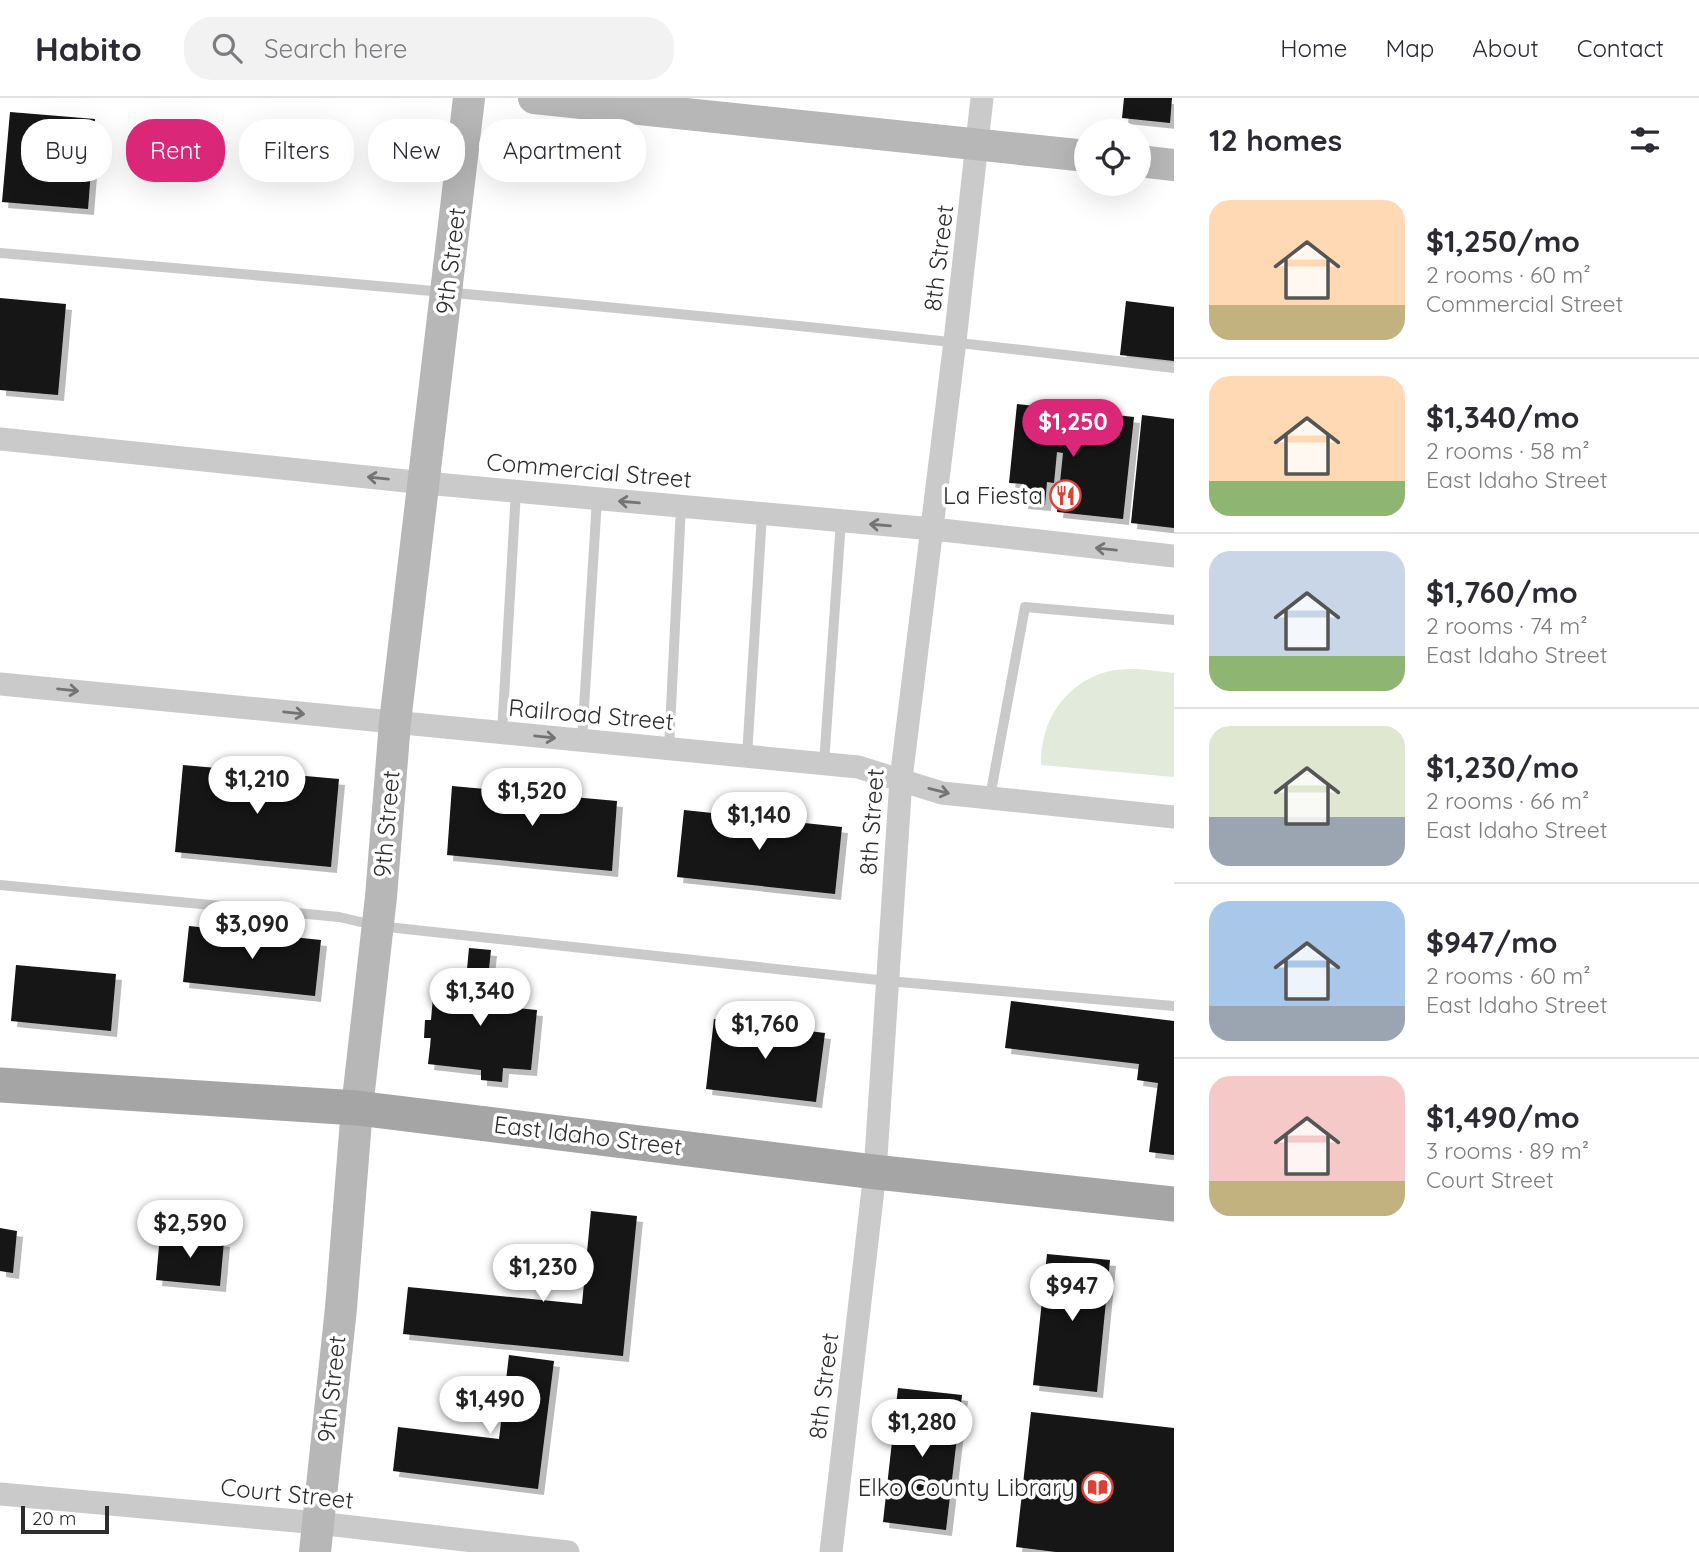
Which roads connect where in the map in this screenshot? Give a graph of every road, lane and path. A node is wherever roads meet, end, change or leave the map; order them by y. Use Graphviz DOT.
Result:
graph roads {
  1 [pos="469,98"];
  2 [pos="534,98"];
  3 [pos="982,98"];
  4 [pos="978,145"];
  5 [pos="1074,155"];
  6 [pos="1151,162"];
  7 [pos="1174,165"];
  8 [pos="0,253"];
  9 [pos="447,292"];
  10 [pos="955,341"];
  11 [pos="1174,368"];
  12 [pos="0,439"];
  13 [pos="425,483"];
  14 [pos="516,491"];
  15 [pos="597,499"];
  16 [pos="681,506"];
  17 [pos="762,514"];
  18 [pos="841,521"];
  19 [pos="933,529"];
  20 [pos="1174,556"];
  21 [pos="1174,620"];
  22 [pos="0,684"];
  23 [pos="395,722"];
  24 [pos="502,732"];
  25 [pos="582,740"];
  26 [pos="668,748"];
  27 [pos="747,756"];
  28 [pos="824,763"];
  29 [pos="901,779"];
  30 [pos="990,797"];
  31 [pos="1174,817"];
  32 [pos="0,885"];
  33 [pos="378,926"];
  34 [pos="888,981"];
  35 [pos="1174,1006"];
  36 [pos="0,1085"];
  37 [pos="357,1108"];
  38 [pos="874,1172"];
  39 [pos="1174,1204"];
  40 [pos="0,1494"];
  41 [pos="316,1537"];
  42 [pos="568,1552"];
  43 [pos="831,1552"];
  1 -- 9 [label="street, 9th Street"];
  2 -- 4 [label="street"];
  3 -- 4 [label="street, 8th Street"];
  4 -- 5 [label="street"];
  4 -- 10 [label="street, 8th Street"];
  6 -- 7 [label="street"];
  8 -- 9 [label="lane"];
  9 -- 10 [label="lane"];
  9 -- 13 [label="street, 9th Street"];
  10 -- 11 [label="lane"];
  10 -- 19 [label="street, 8th Street"];
  13 -- 12 [label="street, Commercial Street, one-way"];
  13 -- 14 [label="street, Commercial Street"];
  13 -- 23 [label="street, 9th Street"];
  14 -- 15 [label="street, Commercial Street"];
  14 -- 24 [label="lane"];
  16 -- 15 [label="street, Commercial Street, one-way"];
  15 -- 25 [label="lane"];
  16 -- 17 [label="street, Commercial Street"];
  16 -- 26 [label="lane"];
  17 -- 18 [label="street, Commercial Street"];
  17 -- 27 [label="lane"];
  19 -- 18 [label="street, Commercial Street, one-way"];
  18 -- 28 [label="lane"];
  20 -- 19 [label="street, Commercial Street, one-way"];
  19 -- 29 [label="street, 8th Street"];
  21 -- 30 [label="lane"];
  22 -- 23 [label="street, Railroad Street, one-way"];
  23 -- 24 [label="street, Railroad Street"];
  23 -- 33 [label="street, 9th Street"];
  24 -- 25 [label="street, Railroad Street, one-way"];
  25 -- 26 [label="street, Railroad Street"];
  26 -- 27 [label="street, Railroad Street"];
  27 -- 28 [label="street, Railroad Street"];
  28 -- 29 [label="street, Railroad Street"];
  29 -- 30 [label="street, Railroad Street, one-way"];
  29 -- 34 [label="street, 8th Street"];
  30 -- 31 [label="street, Railroad Street"];
  32 -- 33 [label="lane"];
  33 -- 34 [label="lane"];
  33 -- 37 [label="street, 9th Street"];
  34 -- 35 [label="lane"];
  34 -- 38 [label="street, 8th Street"];
  36 -- 37 [label="main road, East Idaho Street"];
  37 -- 38 [label="main road, East Idaho Street"];
  37 -- 41 [label="street, 9th Street"];
  38 -- 39 [label="main road, East Idaho Street"];
  38 -- 43 [label="street, 8th Street"];
  40 -- 41 [label="street, Court Street"];
  41 -- 42 [label="street, Court Street"];
}
